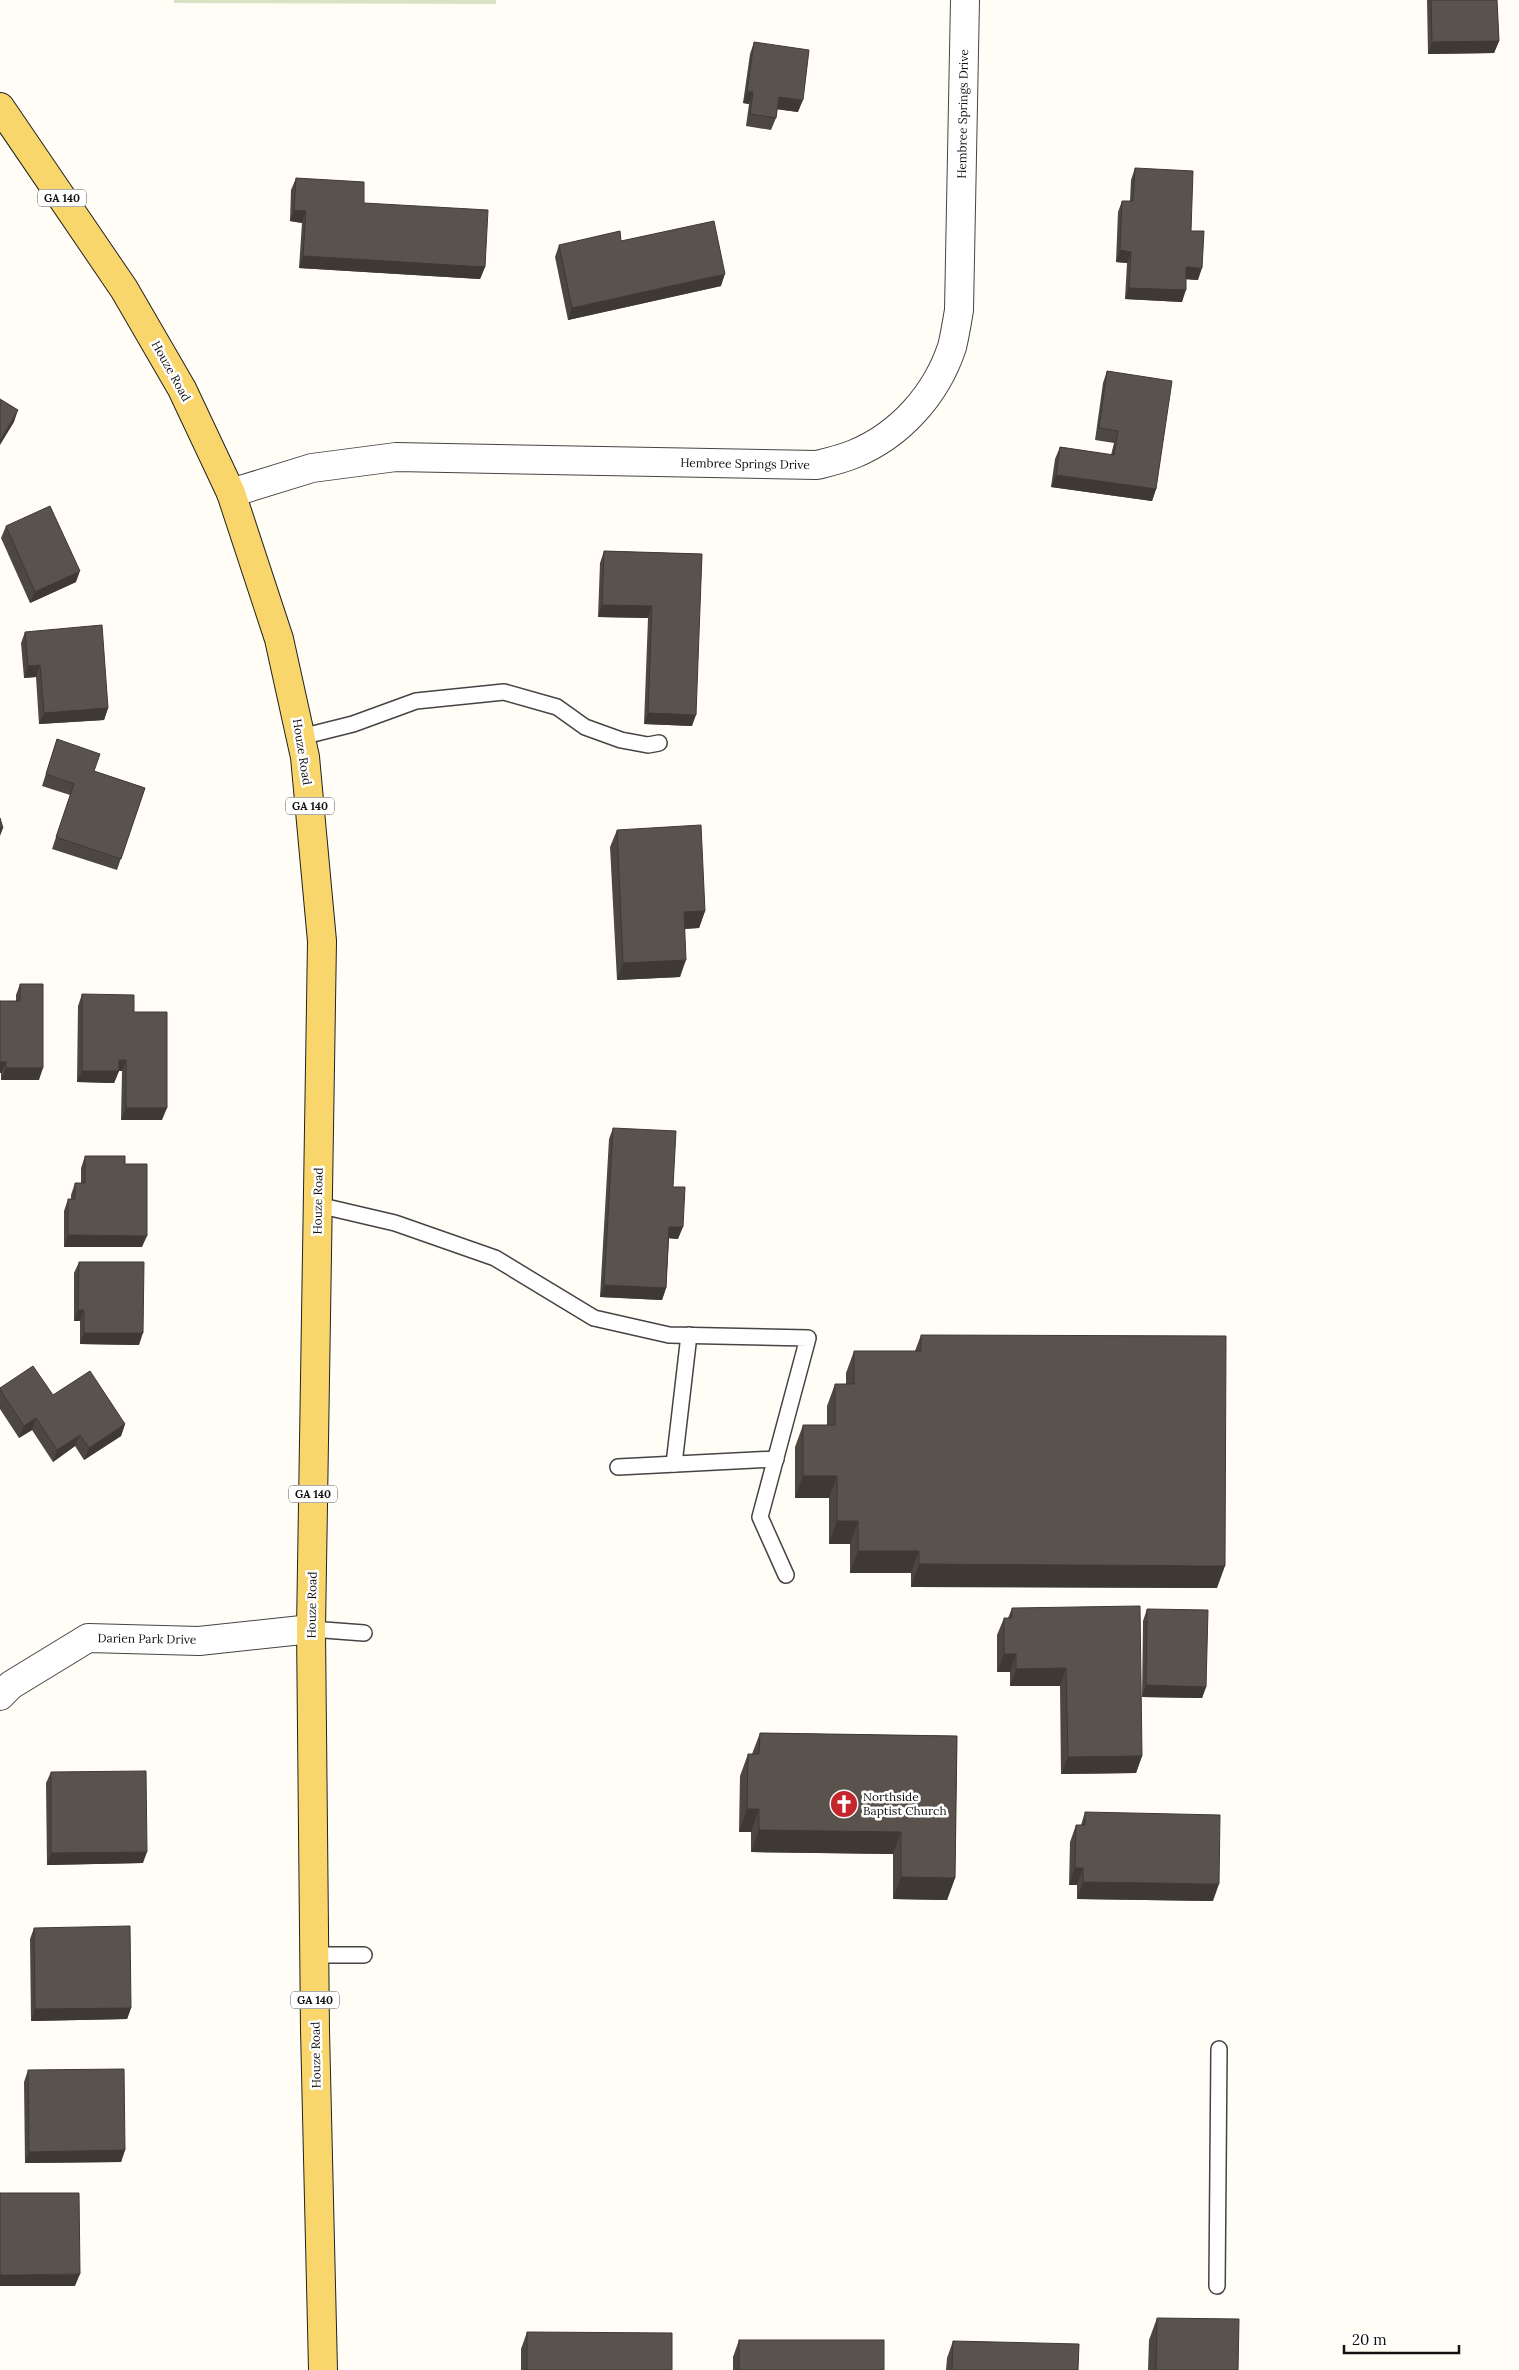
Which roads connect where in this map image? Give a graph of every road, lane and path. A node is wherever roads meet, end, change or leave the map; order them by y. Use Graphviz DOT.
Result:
graph roads {
  1 [pos="965,0"];
  2 [pos="0,107"];
  3 [pos="231,494"];
  4 [pos="301,737"];
  5 [pos="659,743"];
  6 [pos="318,1205"];
  7 [pos="689,1335"];
  8 [pos="776,1459"];
  9 [pos="674,1464"];
  10 [pos="618,1467"];
  11 [pos="786,1575"];
  12 [pos="311,1629"];
  13 [pos="364,1633"];
  14 [pos="0,1696"];
  15 [pos="314,1955"];
  16 [pos="364,1955"];
  17 [pos="1219,2048"];
  18 [pos="1217,2286"];
  19 [pos="323,2370"];
  1 -- 3 [label="street, Hembree Springs Drive"];
  2 -- 3 [label="main road, Houze Road / GA 140"];
  3 -- 4 [label="main road, Houze Road / GA 140"];
  4 -- 5 [label="lane"];
  4 -- 6 [label="main road, Houze Road / GA 140"];
  6 -- 7 [label="lane"];
  6 -- 12 [label="main road, Houze Road / GA 140"];
  7 -- 8 [label="lane"];
  7 -- 9 [label="lane"];
  8 -- 9 [label="lane"];
  8 -- 11 [label="lane"];
  9 -- 10 [label="lane"];
  12 -- 13 [label="lane"];
  12 -- 14 [label="street, Darien Park Drive"];
  12 -- 15 [label="main road, Houze Road / GA 140"];
  15 -- 16 [label="lane"];
  15 -- 19 [label="main road, Houze Road / GA 140"];
  17 -- 18 [label="lane"];
}
